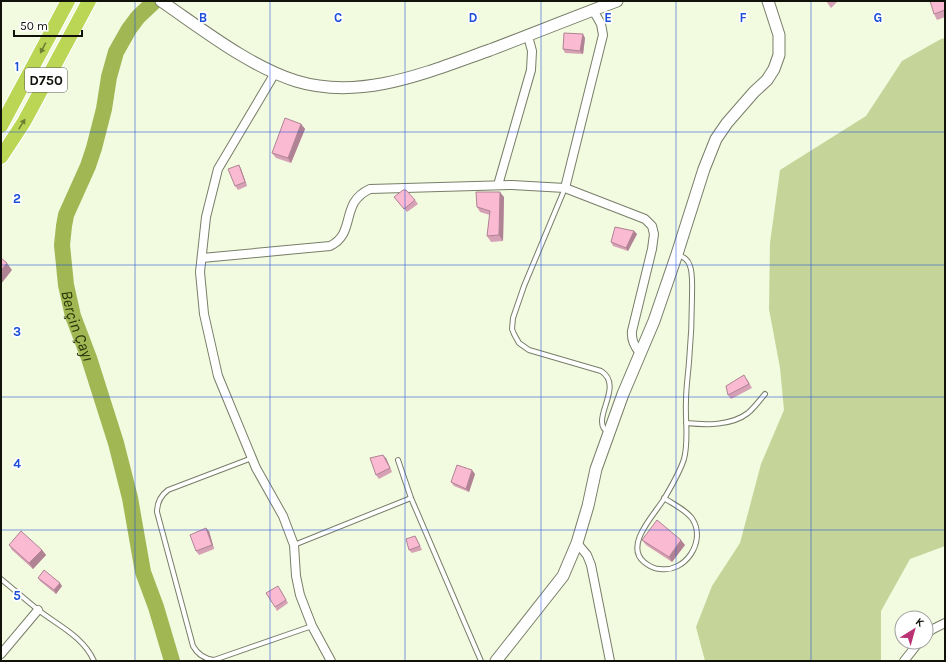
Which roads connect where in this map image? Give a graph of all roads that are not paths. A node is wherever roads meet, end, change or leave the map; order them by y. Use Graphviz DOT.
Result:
graph roads {
  1 [pos="68,1"];
  2 [pos="89,1"];
  3 [pos="161,1"];
  4 [pos="617,1"];
  5 [pos="768,1"];
  6 [pos="593,10"];
  7 [pos="528,36"];
  8 [pos="275,72"];
  9 [pos="1,126"];
  10 [pos="1,157"];
  11 [pos="498,185"];
  12 [pos="565,188"];
  13 [pos="677,254"];
  14 [pos="202,258"];
  15 [pos="640,353"];
  16 [pos="764,394"];
  17 [pos="686,423"];
  18 [pos="609,433"];
  19 [pos="252,458"];
  20 [pos="398,460"];
  21 [pos="411,498"];
  22 [pos="664,498"];
  23 [pos="577,543"];
  24 [pos="294,545"];
  25 [pos="1,579"];
  26 [pos="38,610"];
  27 [pos="945,623"];
  28 [pos="312,626"];
  29 [pos="934,629"];
  30 [pos="913,650"];
  31 [pos="1,654"];
  32 [pos="94,661"];
  33 [pos="331,661"];
  34 [pos="481,661"];
  35 [pos="496,661"];
  36 [pos="610,661"];
  37 [pos="904,661"];
  1 -- 9 [label="highway, D750, one-way"];
  10 -- 2 [label="highway, D750, one-way"];
  3 -- 8 [label="street"];
  4 -- 6 [label="street"];
  5 -- 13 [label="street"];
  6 -- 7 [label="street"];
  6 -- 12 [label="street"];
  7 -- 8 [label="street"];
  7 -- 11 [label="street"];
  8 -- 14 [label="street"];
  11 -- 12 [label="street"];
  11 -- 14 [label="street"];
  12 -- 15 [label="street"];
  12 -- 18 [label="lane"];
  13 -- 15 [label="street"];
  13 -- 17 [label="lane"];
  14 -- 19 [label="street"];
  15 -- 18 [label="street"];
  16 -- 17 [label="lane"];
  17 -- 22 [label="lane"];
  18 -- 23 [label="street"];
  19 -- 24 [label="street"];
  19 -- 28 [label="lane"];
  20 -- 21 [label="lane"];
  21 -- 24 [label="lane"];
  21 -- 34 [label="lane"];
  22 -- 22 [label="lane"];
  23 -- 35 [label="street"];
  23 -- 36 [label="street"];
  24 -- 28 [label="street"];
  25 -- 26 [label="lane"];
  26 -- 31 [label="street"];
  26 -- 32 [label="lane"];
  27 -- 29 [label="street"];
  28 -- 33 [label="street"];
  30 -- 37 [label="street"];
}
